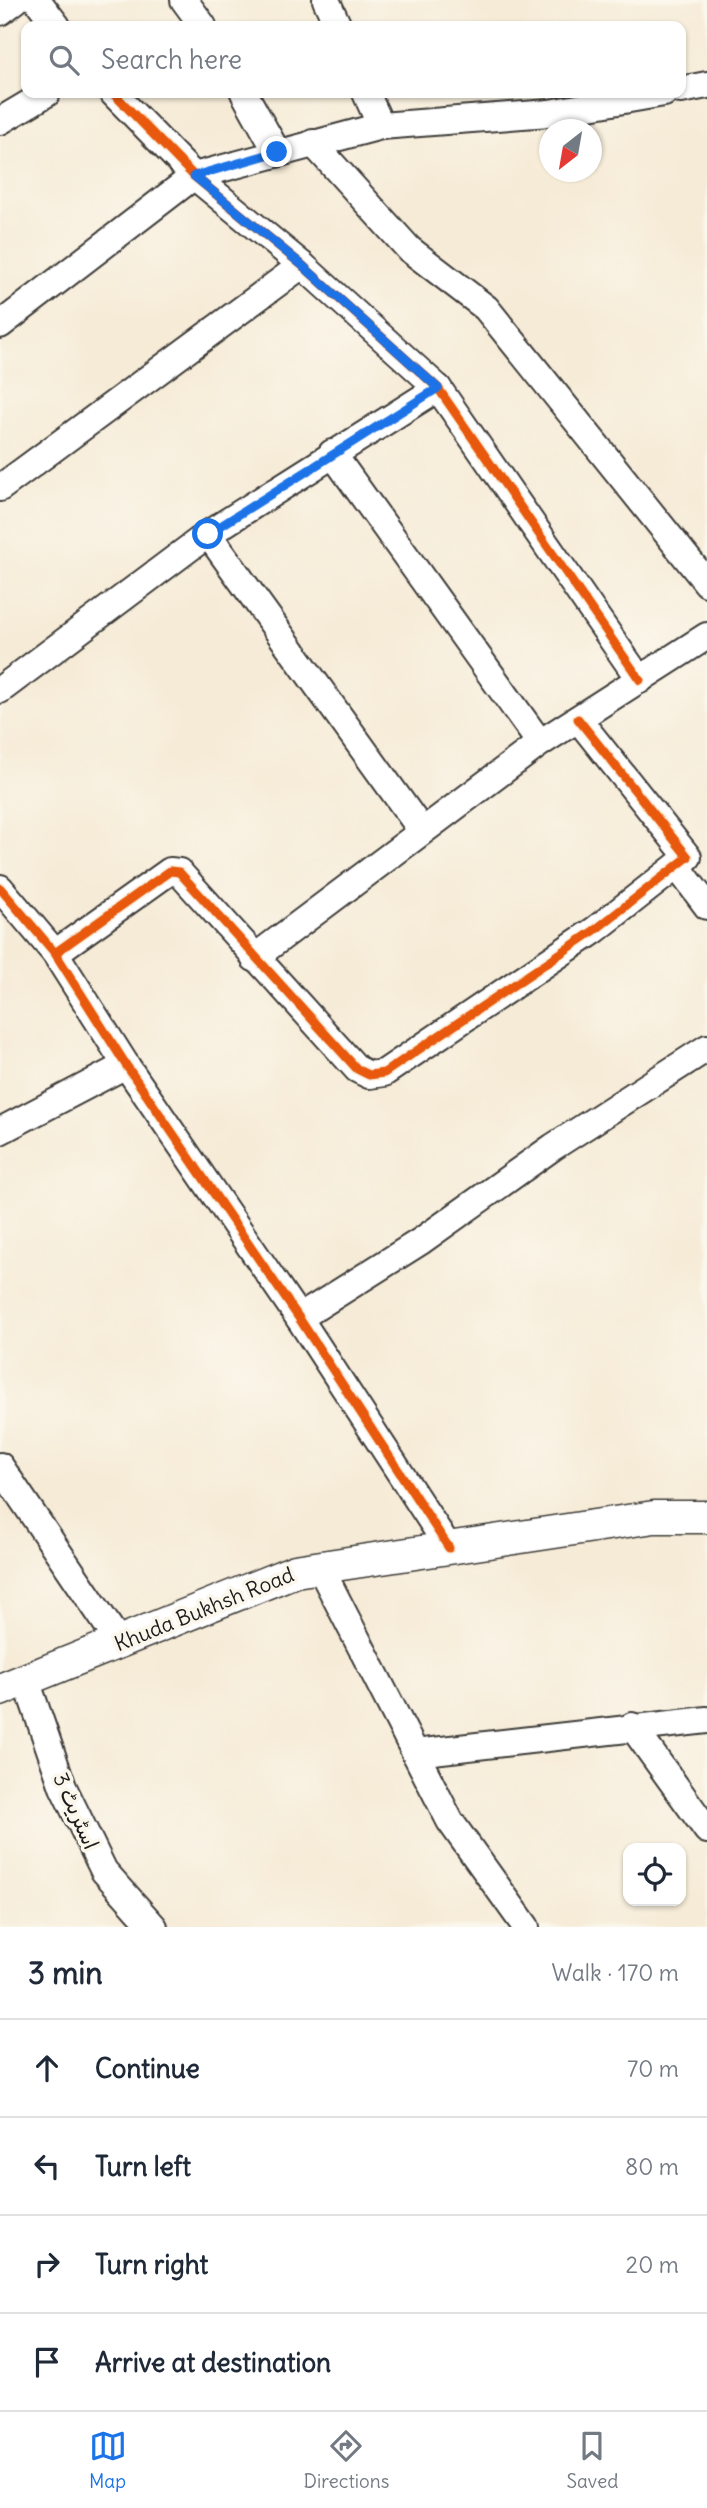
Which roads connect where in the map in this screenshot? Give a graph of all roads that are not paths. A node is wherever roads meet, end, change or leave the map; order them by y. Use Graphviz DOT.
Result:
graph roads {
  1 [pos="16,0"];
  2 [pos="37,0"];
  3 [pos="184,0"];
  4 [pos="326,0"];
  5 [pos="0,12"];
  6 [pos="53,21"];
  7 [pos="199,21"];
  8 [pos="336,21"];
  9 [pos="707,85"];
  10 [pos="686,89"];
  11 [pos="39,98"];
  12 [pos="118,98"];
  13 [pos="247,98"];
  14 [pos="368,98"];
  15 [pos="635,98"];
  16 [pos="0,121"];
  17 [pos="381,126"];
  18 [pos="313,143"];
  19 [pos="277,152"];
  20 [pos="194,176"];
  21 [pos="302,265"];
  22 [pos="0,325"];
  23 [pos="438,388"];
  24 [pos="332,453"];
  25 [pos="0,488"];
  26 [pos="208,534"];
  27 [pos="707,583"];
  28 [pos="707,636"];
  29 [pos="640,680"];
  30 [pos="0,690"];
  31 [pos="578,719"];
  32 [pos="540,743"];
  33 [pos="422,831"];
  34 [pos="677,866"];
  35 [pos="0,888"];
  36 [pos="707,906"];
  37 [pos="55,953"];
  38 [pos="254,958"];
  39 [pos="707,1048"];
  40 [pos="126,1065"];
  41 [pos="0,1132"];
  42 [pos="299,1318"];
  43 [pos="0,1466"];
  44 [pos="707,1517"];
  45 [pos="449,1548"];
  46 [pos="320,1567"];
  47 [pos="119,1642"];
  48 [pos="13,1685"];
  49 [pos="707,1720"];
  50 [pos="632,1726"];
  51 [pos="415,1753"];
  52 [pos="707,1830"];
  53 [pos="154,1927"];
  54 [pos="526,1927"];
  1 -- 5 [label="street"];
  2 -- 6 [label="street"];
  3 -- 7 [label="street"];
  4 -- 8 [label="street"];
  9 -- 10 [label="street"];
  11 -- 16 [label="street"];
  12 -- 20 [label="street"];
  13 -- 19 [label="street"];
  14 -- 17 [label="street"];
  15 -- 17 [label="street"];
  17 -- 18 [label="street"];
  18 -- 19 [label="street"];
  18 -- 27 [label="street"];
  19 -- 20 [label="street"];
  20 -- 21 [label="street"];
  20 -- 22 [label="street"];
  21 -- 23 [label="street"];
  21 -- 25 [label="street"];
  23 -- 24 [label="street"];
  23 -- 29 [label="street"];
  24 -- 26 [label="street"];
  24 -- 32 [label="street"];
  26 -- 30 [label="street"];
  26 -- 33 [label="street"];
  28 -- 29 [label="street"];
  29 -- 31 [label="street"];
  31 -- 32 [label="street"];
  31 -- 34 [label="street"];
  32 -- 33 [label="street"];
  33 -- 38 [label="street"];
  34 -- 36 [label="street"];
  34 -- 38 [label="street"];
  35 -- 37 [label="street"];
  37 -- 38 [label="street"];
  37 -- 40 [label="street"];
  39 -- 42 [label="street"];
  40 -- 41 [label="street"];
  40 -- 42 [label="street"];
  42 -- 45 [label="street"];
  43 -- 47 [label="street"];
  44 -- 45 [label="street, Khuda Bukhsh Road"];
  45 -- 46 [label="street, Khuda Bukhsh Road"];
  46 -- 47 [label="street, Khuda Bukhsh Road"];
  46 -- 51 [label="street"];
  47 -- 48 [label="street, Khuda Bukhsh Road"];
  48 -- 53 [label="street, اسٹریٹ 3"];
  49 -- 50 [label="street"];
  50 -- 51 [label="street"];
  50 -- 52 [label="street"];
  51 -- 54 [label="street"];
}
